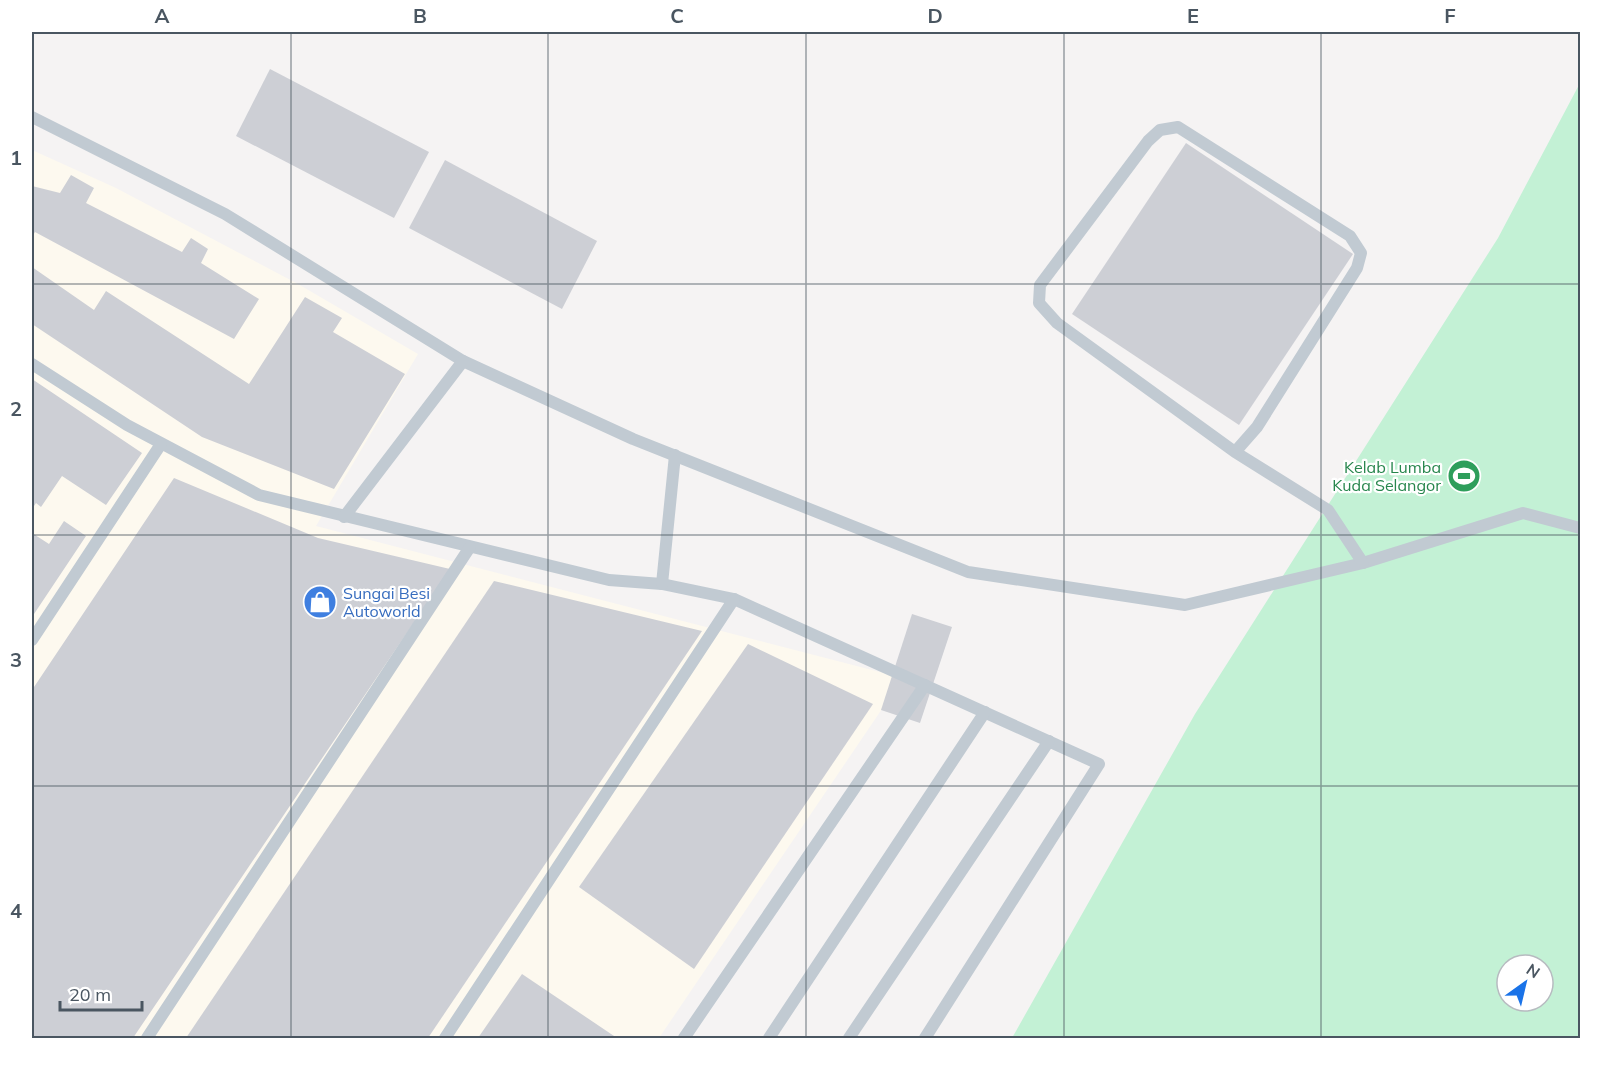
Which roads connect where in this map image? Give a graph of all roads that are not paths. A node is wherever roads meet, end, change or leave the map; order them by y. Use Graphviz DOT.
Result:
graph roads {
  1 [pos="32,117"];
  2 [pos="464,361"];
  3 [pos="32,364"];
  4 [pos="161,444"];
  5 [pos="1235,452"];
  6 [pos="675,455"];
  7 [pos="344,517"];
  8 [pos="1581,528"];
  9 [pos="470,547"];
  10 [pos="1364,563"];
  11 [pos="662,584"];
  12 [pos="734,599"];
  13 [pos="32,640"];
  14 [pos="925,685"];
  15 [pos="985,712"];
  16 [pos="1049,741"];
  17 [pos="147,1038"];
  18 [pos="445,1038"];
  19 [pos="684,1038"];
  20 [pos="769,1038"];
  21 [pos="849,1038"];
  22 [pos="925,1038"];
  1 -- 2 [label="lane"];
  2 -- 6 [label="lane"];
  2 -- 7 [label="lane"];
  3 -- 4 [label="lane"];
  4 -- 7 [label="lane"];
  4 -- 13 [label="lane"];
  5 -- 5 [label="lane"];
  5 -- 10 [label="lane"];
  6 -- 10 [label="lane"];
  6 -- 11 [label="lane"];
  7 -- 9 [label="lane"];
  8 -- 10 [label="lane"];
  9 -- 11 [label="lane"];
  9 -- 17 [label="lane"];
  11 -- 12 [label="lane"];
  12 -- 14 [label="lane"];
  12 -- 18 [label="lane"];
  14 -- 15 [label="lane"];
  14 -- 19 [label="lane"];
  15 -- 16 [label="lane"];
  15 -- 20 [label="lane"];
  16 -- 21 [label="lane"];
  16 -- 22 [label="lane"];
}
